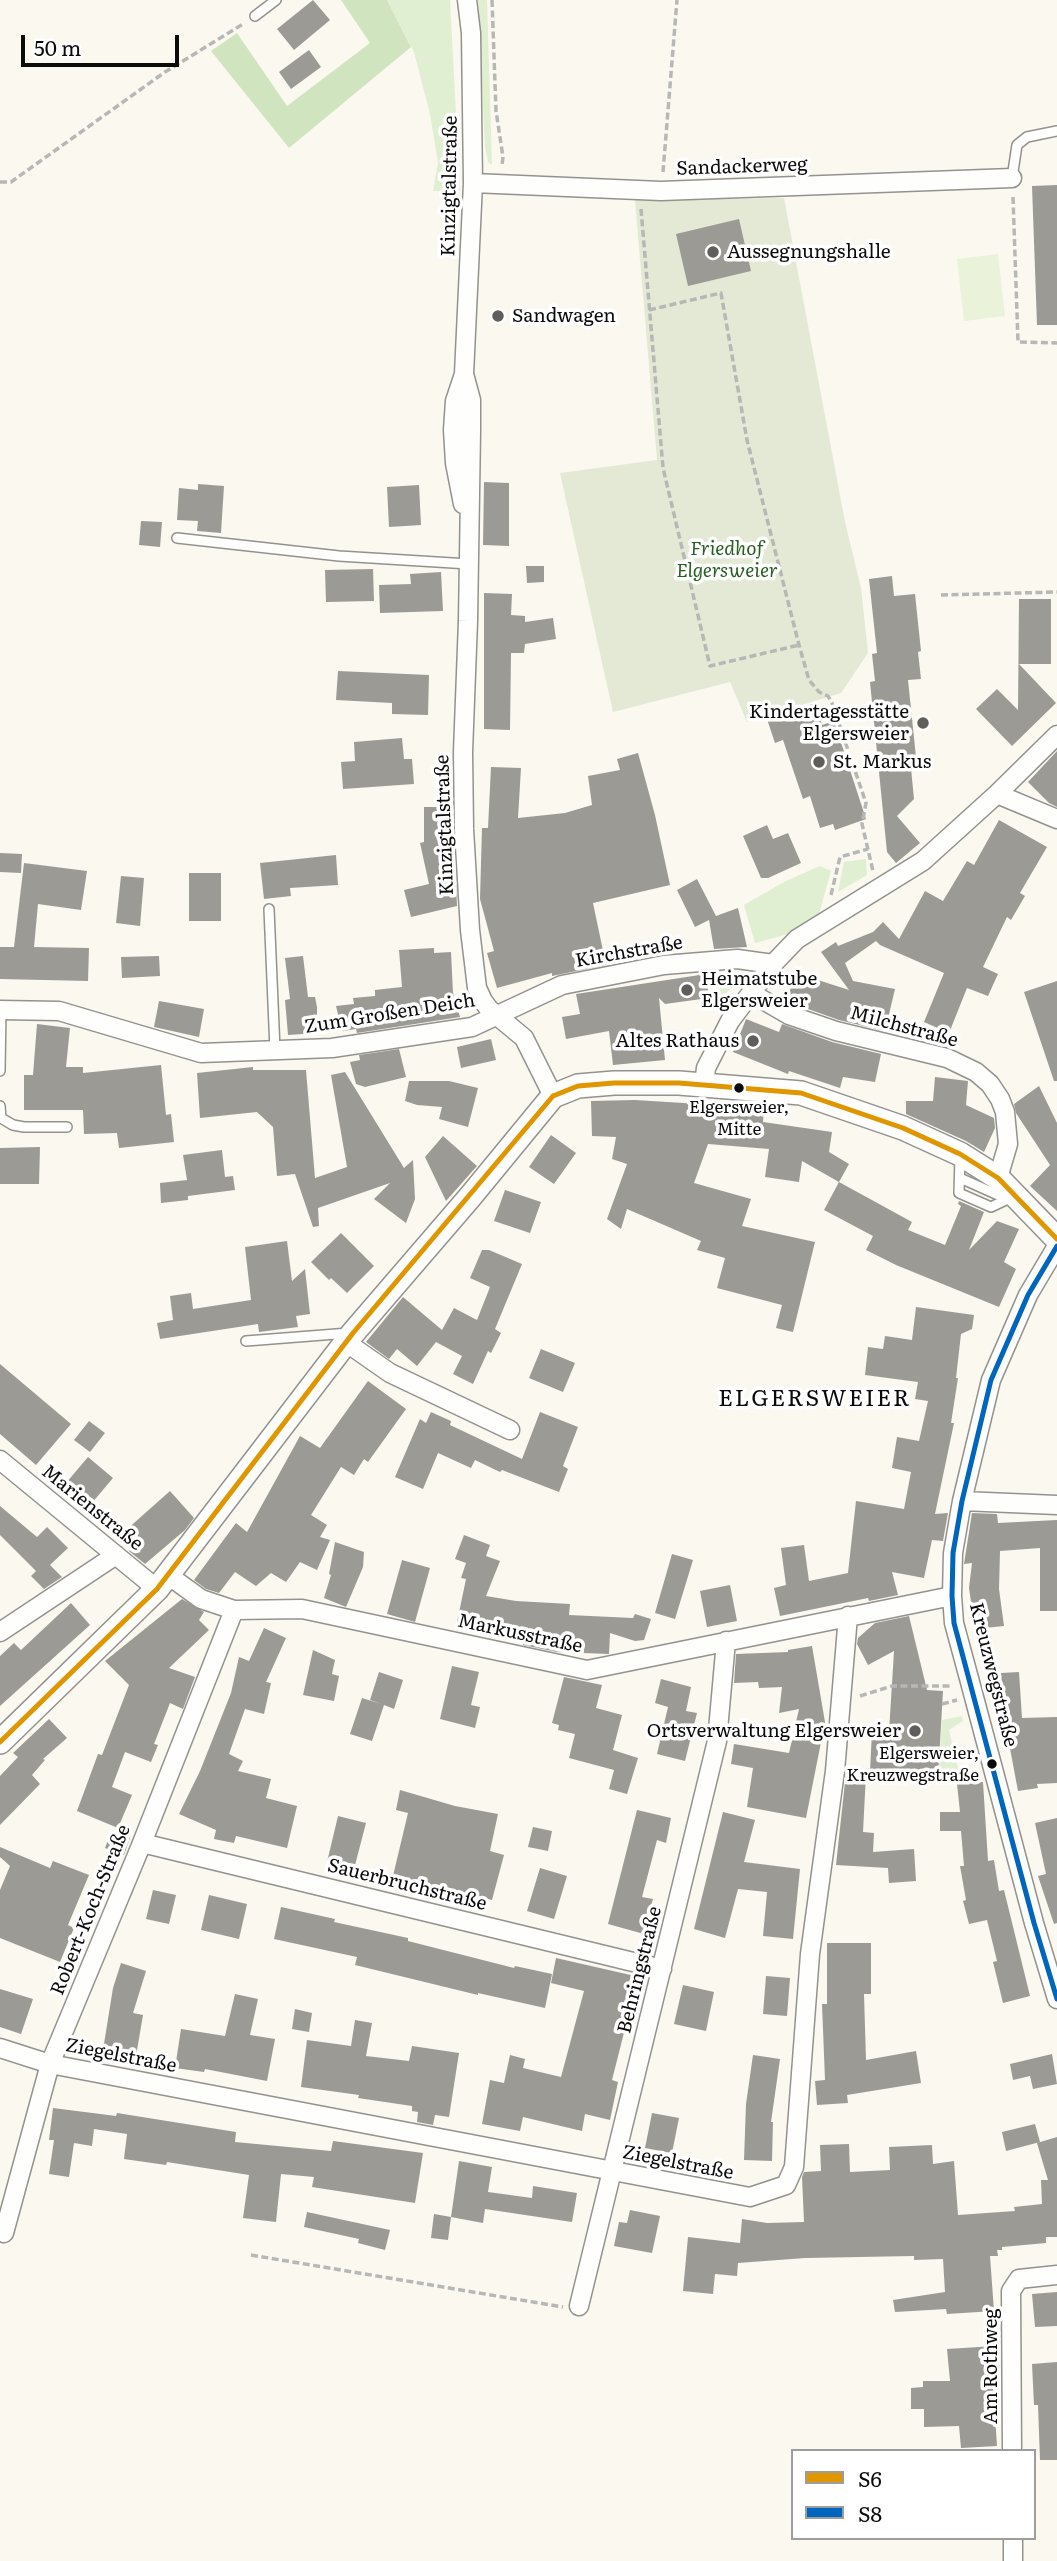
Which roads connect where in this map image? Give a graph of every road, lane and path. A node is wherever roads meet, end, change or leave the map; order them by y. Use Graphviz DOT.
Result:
graph roads {
  1 [pos="276,0"];
  2 [pos="467,0"];
  3 [pos="492,0"];
  4 [pos="677,0"];
  5 [pos="255,16"];
  6 [pos="1057,131"];
  7 [pos="1012,178"];
  8 [pos="0,182"];
  9 [pos="474,183"];
  10 [pos="498,185"];
  11 [pos="639,190"];
  12 [pos="662,191"];
  13 [pos="649,310"];
  14 [pos="1057,343"];
  15 [pos="177,538"];
  16 [pos="469,564"];
  17 [pos="1057,592"];
  18 [pos="941,595"];
  19 [pos="799,645"];
  20 [pos="1057,735"];
  21 [pos="997,794"];
  22 [pos="1057,819"];
  23 [pos="868,849"];
  24 [pos="834,882"];
  25 [pos="877,890"];
  26 [pos="269,909"];
  27 [pos="774,964"];
  28 [pos="751,993"];
  29 [pos="1,1010"];
  30 [pos="498,1017"];
  31 [pos="275,1050"];
  32 [pos="0,1071"];
  33 [pos="704,1085"];
  34 [pos="553,1096"];
  35 [pos="0,1106"];
  36 [pos="67,1127"];
  37 [pos="960,1154"];
  38 [pos="1007,1191"];
  39 [pos="1057,1239"];
  40 [pos="1057,1246"];
  41 [pos="350,1338"];
  42 [pos="246,1341"];
  43 [pos="510,1430"];
  44 [pos="0,1460"];
  45 [pos="962,1501"];
  46 [pos="1057,1505"];
  47 [pos="116,1555"];
  48 [pos="163,1582"];
  49 [pos="952,1596"];
  50 [pos="234,1609"];
  51 [pos="848,1616"];
  52 [pos="0,1632"];
  53 [pos="726,1641"];
  54 [pos="970,1682"];
  55 [pos="953,1701"];
  56 [pos="841,1702"];
  57 [pos="943,1704"];
  58 [pos="0,1742"];
  59 [pos="994,1768"];
  60 [pos="835,1771"];
  61 [pos="142,1843"];
  62 [pos="662,1969"];
  63 [pos="1057,1999"];
  64 [pos="0,2048"];
  65 [pos="50,2064"];
  66 [pos="613,2172"];
  67 [pos="4,2233"];
  68 [pos="251,2255"];
  69 [pos="1057,2275"];
  70 [pos="579,2306"];
  71 [pos="1012,2449"];
  72 [pos="1013,2540"];
  73 [pos="1013,2561"];
  1 -- 5 [label="lane"];
  2 -- 9 [label="street, Kinzigtalstraße"];
  3 -- 10 [label="path"];
  4 -- 12 [label="path"];
  5 -- 8 [label="path"];
  6 -- 7 [label="lane"];
  7 -- 12 [label="street, Sandackerweg"];
  7 -- 14 [label="path"];
  9 -- 10 [label="street, Sandackerweg"];
  9 -- 16 [label="street, Kinzigtalstraße"];
  10 -- 11 [label="street, Sandackerweg"];
  11 -- 12 [label="street, Sandackerweg"];
  11 -- 13 [label="path"];
  13 -- 19 [label="path"];
  13 -- 19 [label="path"];
  15 -- 16 [label="lane"];
  16 -- 30 [label="street, Kinzigtalstraße"];
  17 -- 18 [label="path"];
  19 -- 23 [label="path"];
  20 -- 21 [label="street"];
  21 -- 22 [label="street"];
  21 -- 25 [label="street"];
  23 -- 24 [label="path"];
  23 -- 25 [label="path"];
  25 -- 27 [label="street"];
  26 -- 31 [label="lane"];
  27 -- 28 [label="street"];
  27 -- 30 [label="street, Kirchstraße"];
  28 -- 33 [label="street"];
  28 -- 38 [label="street, Milchstraße"];
  29 -- 31 [label="street, Zum Großen Deich"];
  29 -- 32 [label="lane"];
  30 -- 31 [label="street, Zum Großen Deich"];
  30 -- 34 [label="street, Kinzigtalstraße"];
  33 -- 34 [label="street"];
  33 -- 37 [label="street"];
  34 -- 41 [label="street"];
  35 -- 36 [label="lane"];
  37 -- 38 [label="street"];
  37 -- 38 [label="lane"];
  38 -- 39 [label="street"];
  40 -- 45 [label="street, Kreuzwegstraße"];
  41 -- 42 [label="lane"];
  41 -- 43 [label="street"];
  41 -- 48 [label="street"];
  44 -- 47 [label="street, Marienstraße"];
  45 -- 46 [label="street"];
  45 -- 49 [label="street, Kreuzwegstraße"];
  47 -- 48 [label="street, Marienstraße"];
  47 -- 52 [label="street"];
  48 -- 50 [label="street, Markusstraße"];
  48 -- 58 [label="street"];
  49 -- 51 [label="street, Markusstraße"];
  49 -- 54 [label="street, Kreuzwegstraße"];
  50 -- 53 [label="street, Markusstraße"];
  50 -- 61 [label="street, Robert-Koch-Straße"];
  51 -- 53 [label="street, Markusstraße"];
  51 -- 56 [label="street, Ziegelstraße"];
  53 -- 62 [label="street, Behringstraße"];
  54 -- 56 [label="path"];
  54 -- 59 [label="street, Kreuzwegstraße"];
  55 -- 57 [label="path"];
  56 -- 60 [label="street, Ziegelstraße"];
  59 -- 60 [label="path"];
  59 -- 63 [label="street, Kreuzwegstraße"];
  60 -- 66 [label="street, Ziegelstraße"];
  61 -- 62 [label="street, Sauerbruchstraße"];
  61 -- 65 [label="street, Robert-Koch-Straße"];
  62 -- 66 [label="street, Behringstraße"];
  64 -- 65 [label="street, Ziegelstraße"];
  65 -- 66 [label="street, Ziegelstraße"];
  65 -- 67 [label="street, Robert-Koch-Straße"];
  66 -- 70 [label="street, Behringstraße"];
  68 -- 70 [label="path"];
  69 -- 71 [label="street, Am Rothweg"];
  72 -- 73 [label="street"];
}
